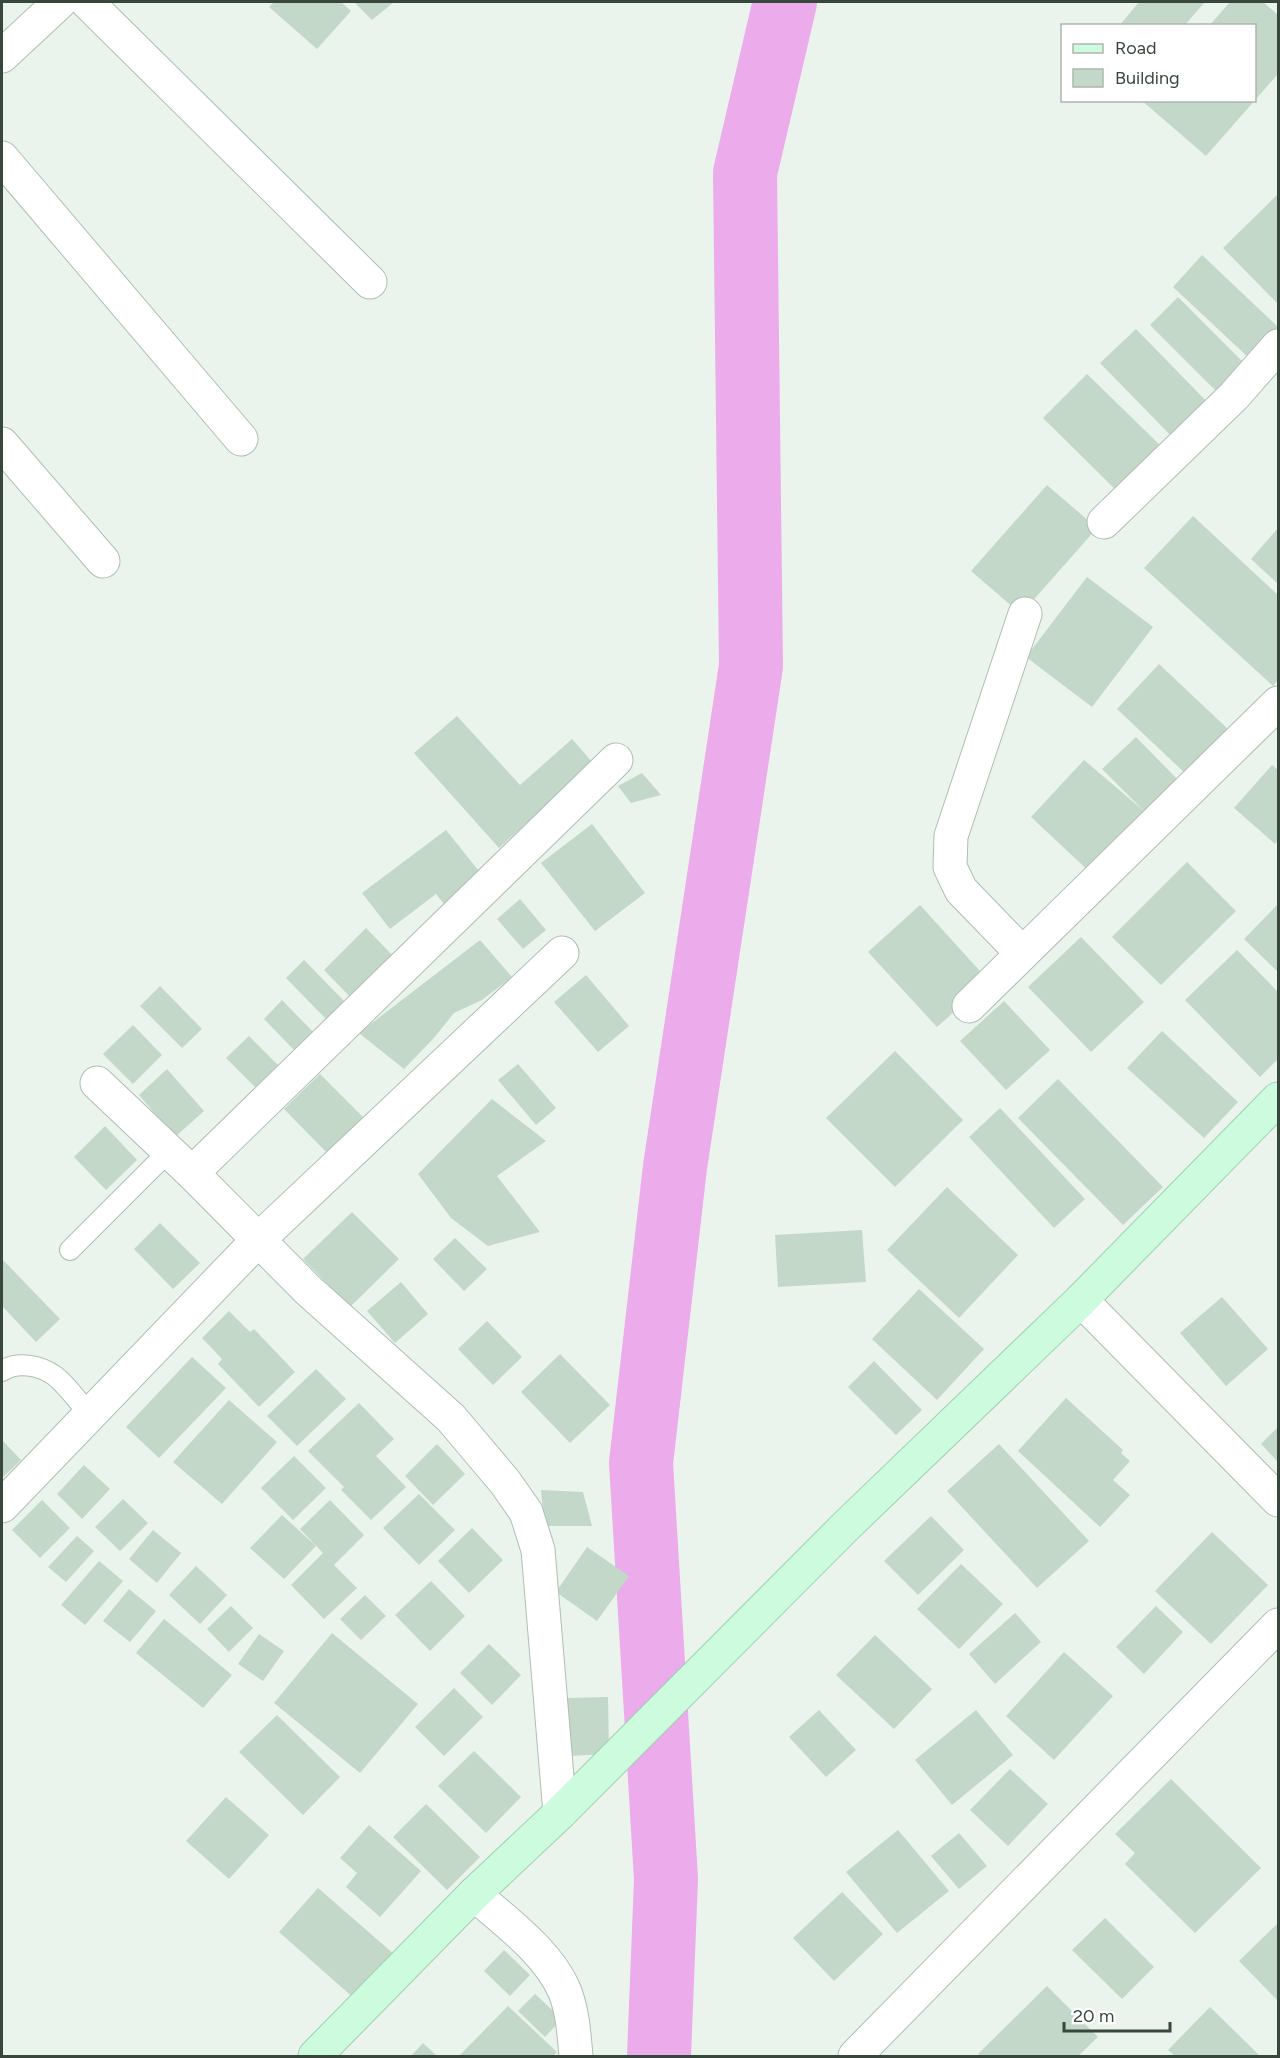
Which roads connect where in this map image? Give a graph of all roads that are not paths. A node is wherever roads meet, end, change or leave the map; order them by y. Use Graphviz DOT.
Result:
graph roads {
  1 [pos="87,2"];
  2 [pos="52,4"];
  3 [pos="2,56"];
  4 [pos="2,158"];
  5 [pos="370,282"];
  6 [pos="1278,346"];
  7 [pos="241,439"];
  8 [pos="2,444"];
  9 [pos="1104,522"];
  10 [pos="103,561"];
  11 [pos="1025,614"];
  12 [pos="1278,703"];
  13 [pos="616,760"];
  14 [pos="562,953"];
  15 [pos="1022,953"];
  16 [pos="969,1006"];
  17 [pos="97,1083"];
  18 [pos="1278,1099"];
  19 [pos="180,1162"];
  20 [pos="258,1240"];
  21 [pos="70,1250"];
  22 [pos="1081,1300"];
  23 [pos="2,1371"];
  24 [pos="90,1415"];
  25 [pos="1278,1500"];
  26 [pos="2,1506"];
  27 [pos="1278,1625"];
  28 [pos="560,1813"];
  29 [pos="474,1894"];
  30 [pos="315,2056"];
  31 [pos="576,2056"];
  32 [pos="855,2056"];
  1 -- 5 [label="street"];
  2 -- 3 [label="street"];
  4 -- 7 [label="street"];
  6 -- 9 [label="street"];
  8 -- 10 [label="street"];
  11 -- 15 [label="street"];
  12 -- 15 [label="street"];
  13 -- 19 [label="street"];
  14 -- 20 [label="street"];
  15 -- 16 [label="street"];
  17 -- 19 [label="street"];
  18 -- 22 [label="street"];
  19 -- 20 [label="street"];
  19 -- 21 [label="lane"];
  20 -- 24 [label="street"];
  20 -- 28 [label="street"];
  22 -- 25 [label="street"];
  22 -- 28 [label="street"];
  23 -- 24 [label="lane"];
  24 -- 26 [label="street"];
  27 -- 32 [label="street"];
  28 -- 29 [label="street"];
  29 -- 30 [label="street"];
  29 -- 31 [label="street"];
}
